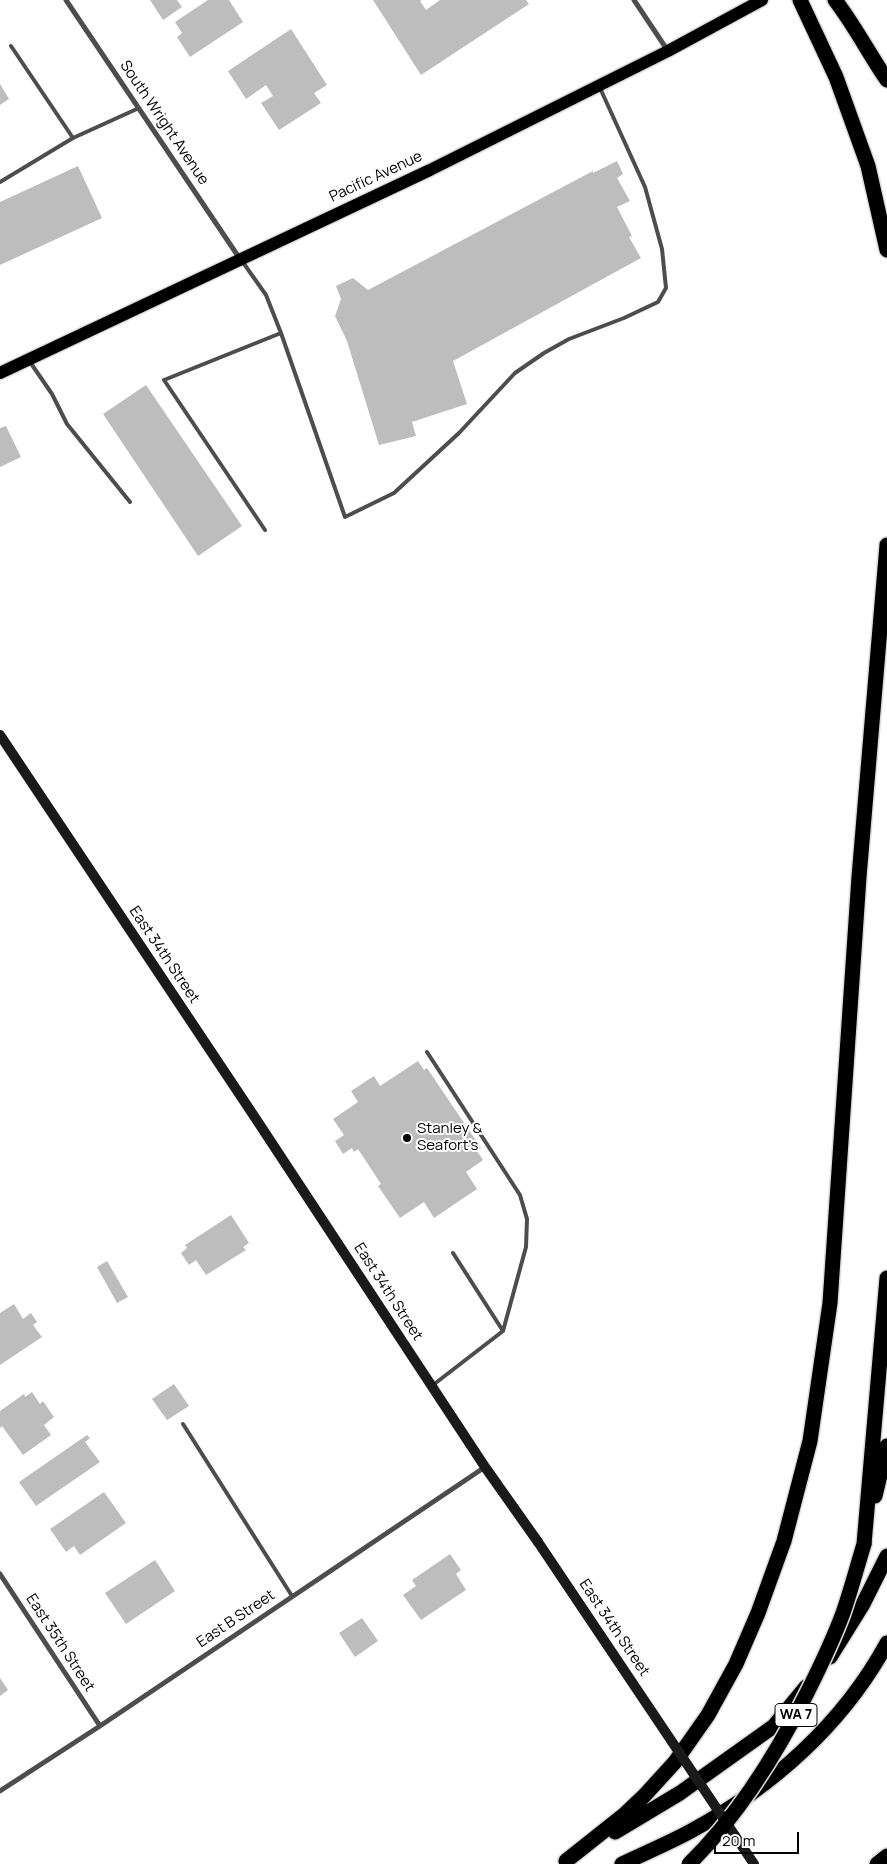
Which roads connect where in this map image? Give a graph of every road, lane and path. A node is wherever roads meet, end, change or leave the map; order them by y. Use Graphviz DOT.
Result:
graph roads {
  1 [pos="66,0"];
  2 [pos="634,0"];
  3 [pos="762,0"];
  4 [pos="800,0"];
  5 [pos="835,0"];
  6 [pos="11,46"];
  7 [pos="668,52"];
  8 [pos="887,80"];
  9 [pos="599,86"];
  10 [pos="138,108"];
  11 [pos="73,138"];
  12 [pos="0,182"];
  13 [pos="887,250"];
  14 [pos="241,259"];
  15 [pos="281,333"];
  16 [pos="29,360"];
  17 [pos="0,373"];
  18 [pos="130,502"];
  19 [pos="265,530"];
  20 [pos="887,545"];
  21 [pos="0,735"];
  22 [pos="427,1052"];
  23 [pos="453,1253"];
  24 [pos="887,1278"];
  25 [pos="503,1331"];
  26 [pos="432,1386"];
  27 [pos="183,1424"];
  28 [pos="887,1446"];
  29 [pos="485,1466"];
  30 [pos="864,1544"];
  31 [pos="887,1556"];
  32 [pos="0,1574"];
  33 [pos="292,1596"];
  34 [pos="887,1643"];
  35 [pos="100,1726"];
  36 [pos="0,1791"];
  37 [pos="887,1856"];
  38 [pos="563,1863"];
  39 [pos="622,1864"];
  40 [pos="689,1864"];
  41 [pos="754,1864"];
  42 [pos="878,1864"];
  1 -- 10 [label="street, South Wright Avenue"];
  2 -- 7 [label="street"];
  3 -- 7 [label="main road, Pacific Avenue"];
  4 -- 13 [label="highway"];
  5 -- 8 [label="highway"];
  6 -- 11 [label="lane"];
  7 -- 9 [label="main road, Pacific Avenue"];
  9 -- 14 [label="main road, Pacific Avenue"];
  9 -- 15 [label="lane"];
  10 -- 11 [label="lane"];
  10 -- 14 [label="street, South Wright Avenue"];
  11 -- 12 [label="lane"];
  14 -- 15 [label="lane"];
  14 -- 16 [label="main road, Pacific Avenue"];
  15 -- 19 [label="lane"];
  16 -- 17 [label="main road, Pacific Avenue"];
  16 -- 18 [label="lane"];
  20 -- 38 [label="highway"];
  21 -- 26 [label="street, East 34th Street"];
  22 -- 25 [label="lane"];
  23 -- 25 [label="lane"];
  24 -- 30 [label="highway"];
  25 -- 26 [label="lane"];
  26 -- 29 [label="street, East 34th Street"];
  27 -- 33 [label="lane"];
  28 -- 30 [label="highway, WA 7"];
  29 -- 33 [label="street, East B Street"];
  29 -- 41 [label="street, East 34th Street, bridge"];
  30 -- 40 [label="highway, WA 7, bridge"];
  31 -- 38 [label="highway"];
  32 -- 35 [label="street, East 35th Street"];
  33 -- 35 [label="street, East B Street"];
  34 -- 39 [label="highway"];
  35 -- 36 [label="street, East B Street"];
  37 -- 42 [label="highway"];
}
